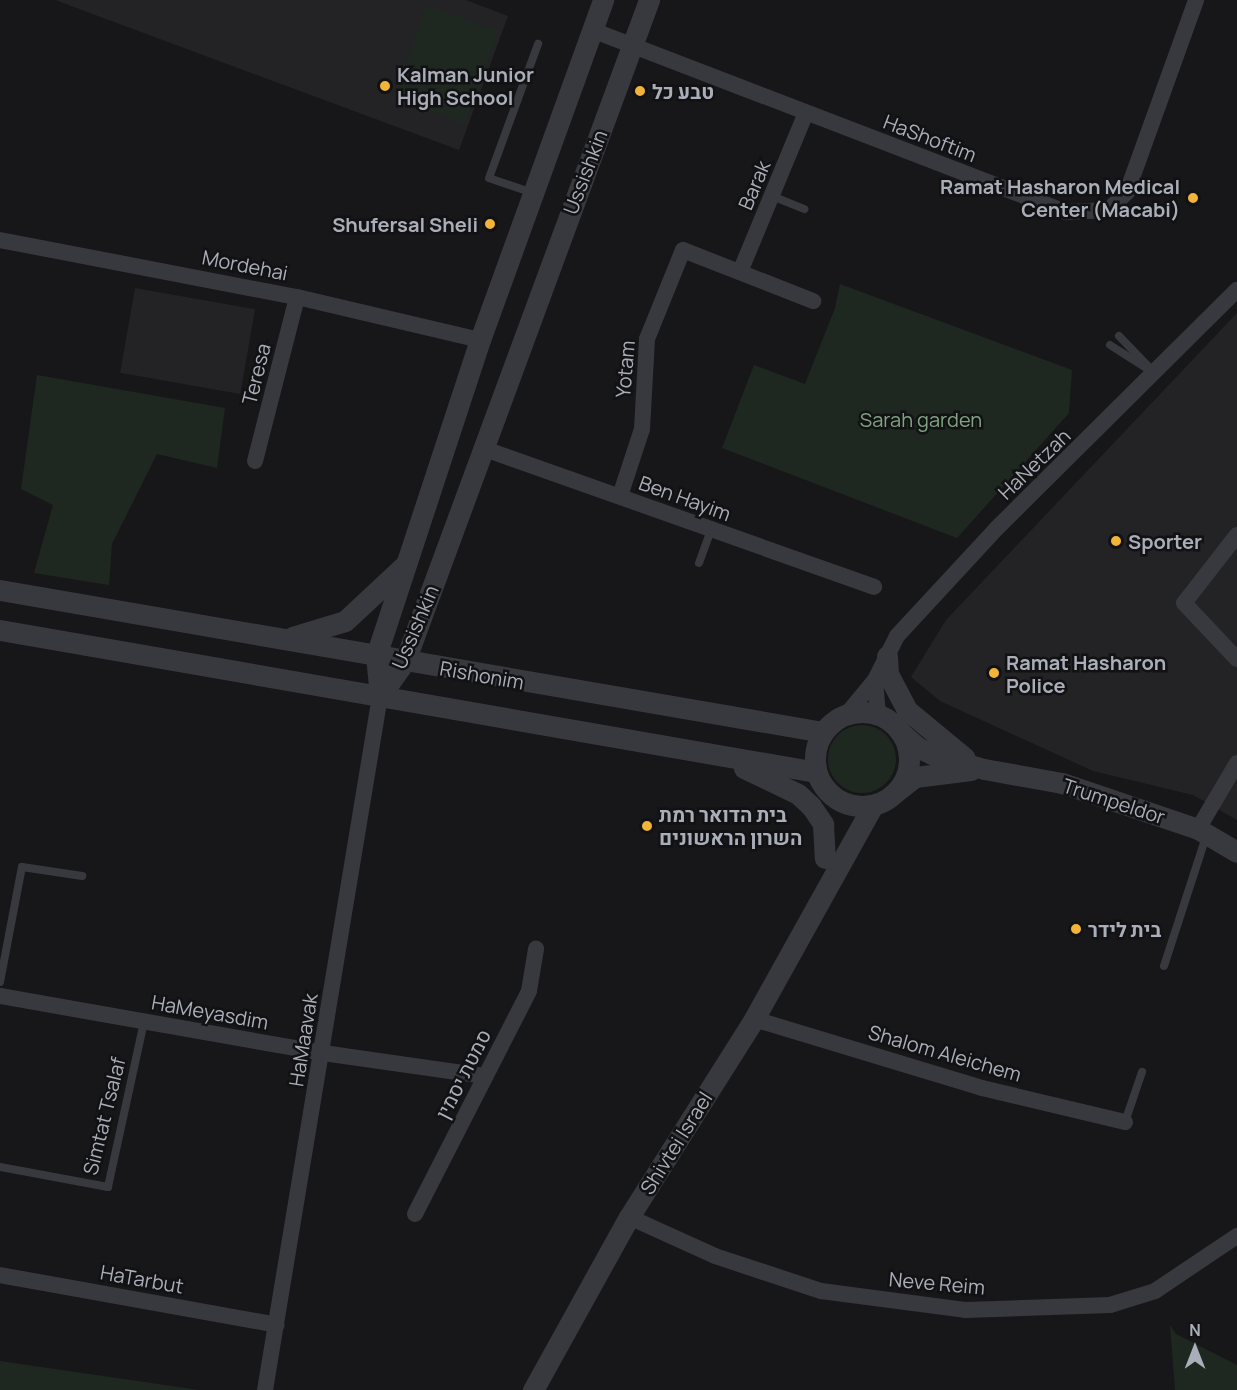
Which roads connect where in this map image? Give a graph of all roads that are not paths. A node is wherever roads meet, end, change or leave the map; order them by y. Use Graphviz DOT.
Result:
graph roads {
  1 [pos="603,0"];
  2 [pos="650,0"];
  3 [pos="1196,0"];
  4 [pos="592,30"];
  5 [pos="538,44"];
  6 [pos="632,46"];
  7 [pos="806,113"];
  8 [pos="533,193"];
  9 [pos="772,195"];
  10 [pos="804,209"];
  11 [pos="0,240"];
  12 [pos="740,272"];
  13 [pos="1237,290"];
  14 [pos="297,297"];
  15 [pos="813,301"];
  16 [pos="1119,336"];
  17 [pos="480,340"];
  18 [pos="1110,345"];
  19 [pos="1154,374"];
  20 [pos="482,448"];
  21 [pos="255,461"];
  22 [pos="620,496"];
  23 [pos="711,530"];
  24 [pos="1237,535"];
  25 [pos="407,563"];
  26 [pos="699,563"];
  27 [pos="874,587"];
  28 [pos="0,590"];
  29 [pos="0,630"];
  30 [pos="281,639"];
  31 [pos="376,656"];
  32 [pos="887,656"];
  33 [pos="1237,659"];
  34 [pos="405,662"];
  35 [pos="875,680"];
  36 [pos="380,696"];
  37 [pos="846,715"];
  38 [pos="878,715"];
  39 [pos="823,732"];
  40 [pos="900,732"];
  41 [pos="704,753"];
  42 [pos="1237,763"];
  43 [pos="984,769"];
  44 [pos="816,772"];
  45 [pos="897,791"];
  46 [pos="828,793"];
  47 [pos="873,805"];
  48 [pos="1202,831"];
  49 [pos="1237,852"];
  50 [pos="825,858"];
  51 [pos="82,876"];
  52 [pos="823,897"];
  53 [pos="536,949"];
  54 [pos="1164,966"];
  55 [pos="0,982"];
  56 [pos="0,996"];
  57 [pos="754,1019"];
  58 [pos="144,1022"];
  59 [pos="323,1053"];
  60 [pos="1143,1071"];
  61 [pos="485,1076"];
  62 [pos="1125,1122"];
  63 [pos="0,1167"];
  64 [pos="415,1214"];
  65 [pos="629,1217"];
  66 [pos="1237,1236"];
  67 [pos="0,1275"];
  68 [pos="277,1324"];
  69 [pos="265,1390"];
  70 [pos="533,1390"];
  1 -- 4 [label="street, Ussishkin"];
  2 -- 6 [label="street, Ussishkin"];
  3 -- 7 [label="street, HaShoftim"];
  4 -- 6 [label="street, HaShoftim"];
  4 -- 8 [label="street, Ussishkin"];
  5 -- 8 [label="lane"];
  6 -- 7 [label="street, HaShoftim"];
  6 -- 20 [label="street, Ussishkin"];
  7 -- 9 [label="street, Barak"];
  8 -- 17 [label="street, Ussishkin"];
  9 -- 10 [label="lane"];
  9 -- 12 [label="street, Barak"];
  11 -- 14 [label="street, Mordehai"];
  12 -- 15 [label="street"];
  12 -- 22 [label="street, Yotam"];
  13 -- 19 [label="street, HaNetzah"];
  14 -- 17 [label="street, Mordehai"];
  14 -- 21 [label="street, Teresa"];
  16 -- 19 [label="lane"];
  17 -- 25 [label="street, Ussishkin"];
  18 -- 19 [label="lane"];
  19 -- 32 [label="street, HaNetzah"];
  20 -- 22 [label="street, Ben Hayim"];
  20 -- 34 [label="street, Ussishkin"];
  22 -- 23 [label="street, Ben Hayim"];
  23 -- 26 [label="lane"];
  23 -- 27 [label="street, Ben Hayim"];
  24 -- 33 [label="street"];
  25 -- 30 [label="street"];
  25 -- 31 [label="street, Ussishkin"];
  28 -- 30 [label="street, Rishonim"];
  29 -- 36 [label="street, Rishonim"];
  30 -- 31 [label="street, Rishonim"];
  31 -- 34 [label="street, Rishonim"];
  31 -- 36 [label="street, Ussishkin"];
  32 -- 35 [label="street, HaNetzah"];
  32 -- 43 [label="street"];
  34 -- 36 [label="street, Ussishkin"];
  34 -- 39 [label="street, Rishonim"];
  35 -- 37 [label="street, HaNetzah"];
  35 -- 38 [label="street"];
  36 -- 41 [label="street, Rishonim"];
  36 -- 59 [label="street, HaMaavak"];
  37 -- 38 [label="street"];
  37 -- 39 [label="street"];
  38 -- 40 [label="street"];
  39 -- 44 [label="street"];
  40 -- 43 [label="street, Trumpeldor"];
  40 -- 45 [label="street"];
  41 -- 44 [label="street, Rishonim"];
  41 -- 50 [label="street"];
  42 -- 48 [label="street"];
  43 -- 45 [label="street, Trumpeldor"];
  43 -- 48 [label="street, Trumpeldor"];
  44 -- 46 [label="street"];
  45 -- 47 [label="street"];
  46 -- 47 [label="street"];
  46 -- 50 [label="street, Shivtei Israel"];
  47 -- 52 [label="street, Shivtei Israel"];
  48 -- 49 [label="street, Trumpeldor"];
  48 -- 54 [label="lane"];
  50 -- 52 [label="street, Shivtei Israel"];
  51 -- 55 [label="lane"];
  52 -- 57 [label="street, Shivtei Israel"];
  53 -- 61 [label="street, סמטת יסמין"];
  56 -- 58 [label="street, HaMeyasdim"];
  57 -- 62 [label="street, Shalom Aleichem"];
  57 -- 65 [label="street, Shivtei Israel"];
  58 -- 59 [label="street, HaMeyasdim"];
  58 -- 63 [label="lane, Simtat Tsalaf"];
  59 -- 61 [label="street, HaMeyasdim"];
  59 -- 68 [label="street, HaMaavak"];
  60 -- 62 [label="lane"];
  61 -- 64 [label="street, סמטת יסמין"];
  65 -- 66 [label="street, Neve Reim"];
  65 -- 70 [label="street, Shivtei Israel"];
  67 -- 68 [label="street, HaTarbut"];
  68 -- 69 [label="street, HaMaavak"];
}
